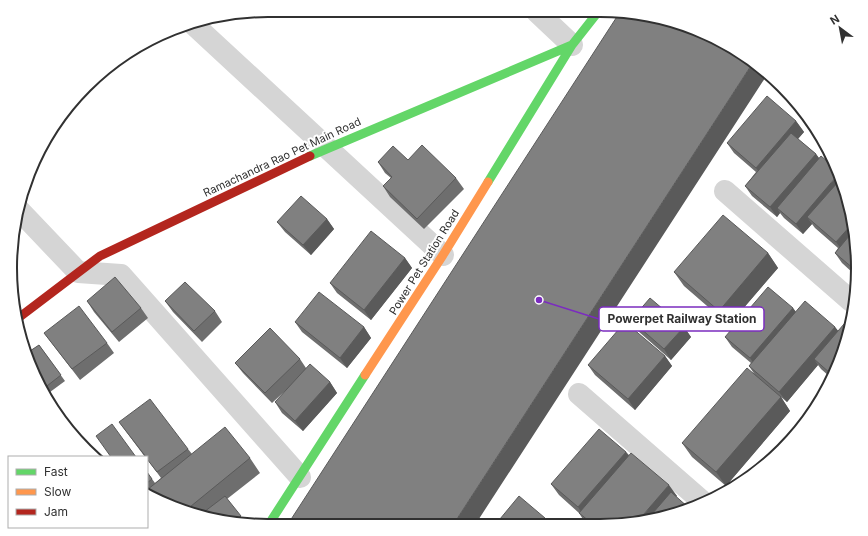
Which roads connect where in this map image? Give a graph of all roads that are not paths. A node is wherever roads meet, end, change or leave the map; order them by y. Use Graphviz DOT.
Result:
graph roads {
  1 [pos="542,17"];
  2 [pos="594,17"];
  3 [pos="197,28"];
  4 [pos="572,45"];
  5 [pos="326,148"];
  6 [pos="725,190"];
  7 [pos="23,214"];
  8 [pos="443,255"];
  9 [pos="78,272"];
  10 [pos="849,299"];
  11 [pos="22,315"];
  12 [pos="579,394"];
  13 [pos="300,477"];
  14 [pos="699,499"];
  15 [pos="272,519"];
  1 -- 4 [label="street"];
  2 -- 4 [label="street, Power Pet Station Road"];
  3 -- 5 [label="street"];
  4 -- 5 [label="street, Ramachandra Rao Pet Main Road"];
  4 -- 8 [label="street, Power Pet Station Road"];
  5 -- 8 [label="street"];
  5 -- 9 [label="street, Ramachandra Rao Pet Main Road"];
  6 -- 10 [label="street"];
  7 -- 9 [label="street"];
  8 -- 13 [label="street, Power Pet Station Road"];
  9 -- 11 [label="street, Ramachandra Rao Pet Main Road"];
  9 -- 13 [label="street"];
  12 -- 14 [label="street"];
  13 -- 15 [label="street, Power Pet Station Road"];
}
